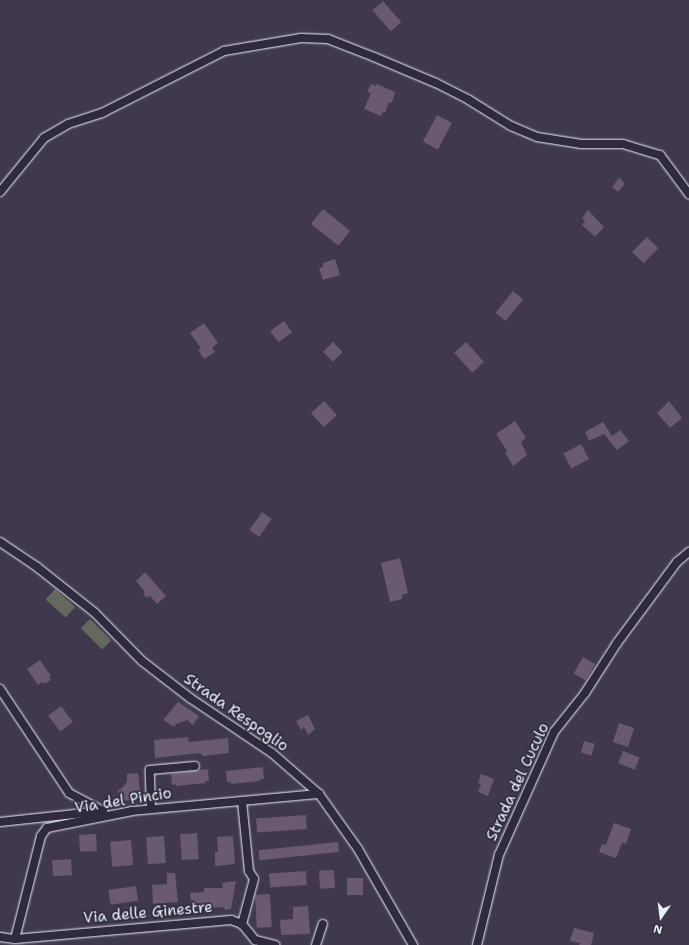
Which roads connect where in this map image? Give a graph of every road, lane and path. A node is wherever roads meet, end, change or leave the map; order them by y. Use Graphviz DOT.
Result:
graph roads {
  1 [pos="0,192"];
  2 [pos="689,194"];
  3 [pos="0,542"];
  4 [pos="689,552"];
  5 [pos="0,689"];
  6 [pos="194,766"];
  7 [pos="319,794"];
  8 [pos="242,801"];
  9 [pos="150,808"];
  10 [pos="103,811"];
  11 [pos="132,811"];
  12 [pos="0,822"];
  13 [pos="242,924"];
  14 [pos="323,924"];
  15 [pos="0,937"];
  16 [pos="15,939"];
  17 [pos="275,945"];
  18 [pos="316,945"];
  19 [pos="413,945"];
  20 [pos="477,945"];
  1 -- 2 [label="street"];
  3 -- 7 [label="street, Strada Respoglio"];
  4 -- 20 [label="street, Strada del Cuculo"];
  5 -- 10 [label="street"];
  6 -- 9 [label="street"];
  7 -- 8 [label="street, Via del Pincio"];
  7 -- 19 [label="street, Strada Respoglio"];
  8 -- 9 [label="street, Via del Pincio"];
  8 -- 13 [label="street"];
  9 -- 11 [label="street, Via del Pincio"];
  10 -- 11 [label="street"];
  10 -- 12 [label="street"];
  11 -- 16 [label="street, Via del Pincio"];
  13 -- 16 [label="street, Via delle Ginestre"];
  13 -- 17 [label="street"];
  14 -- 18 [label="street"];
  15 -- 16 [label="street, Via delle Ginestre"];
}
